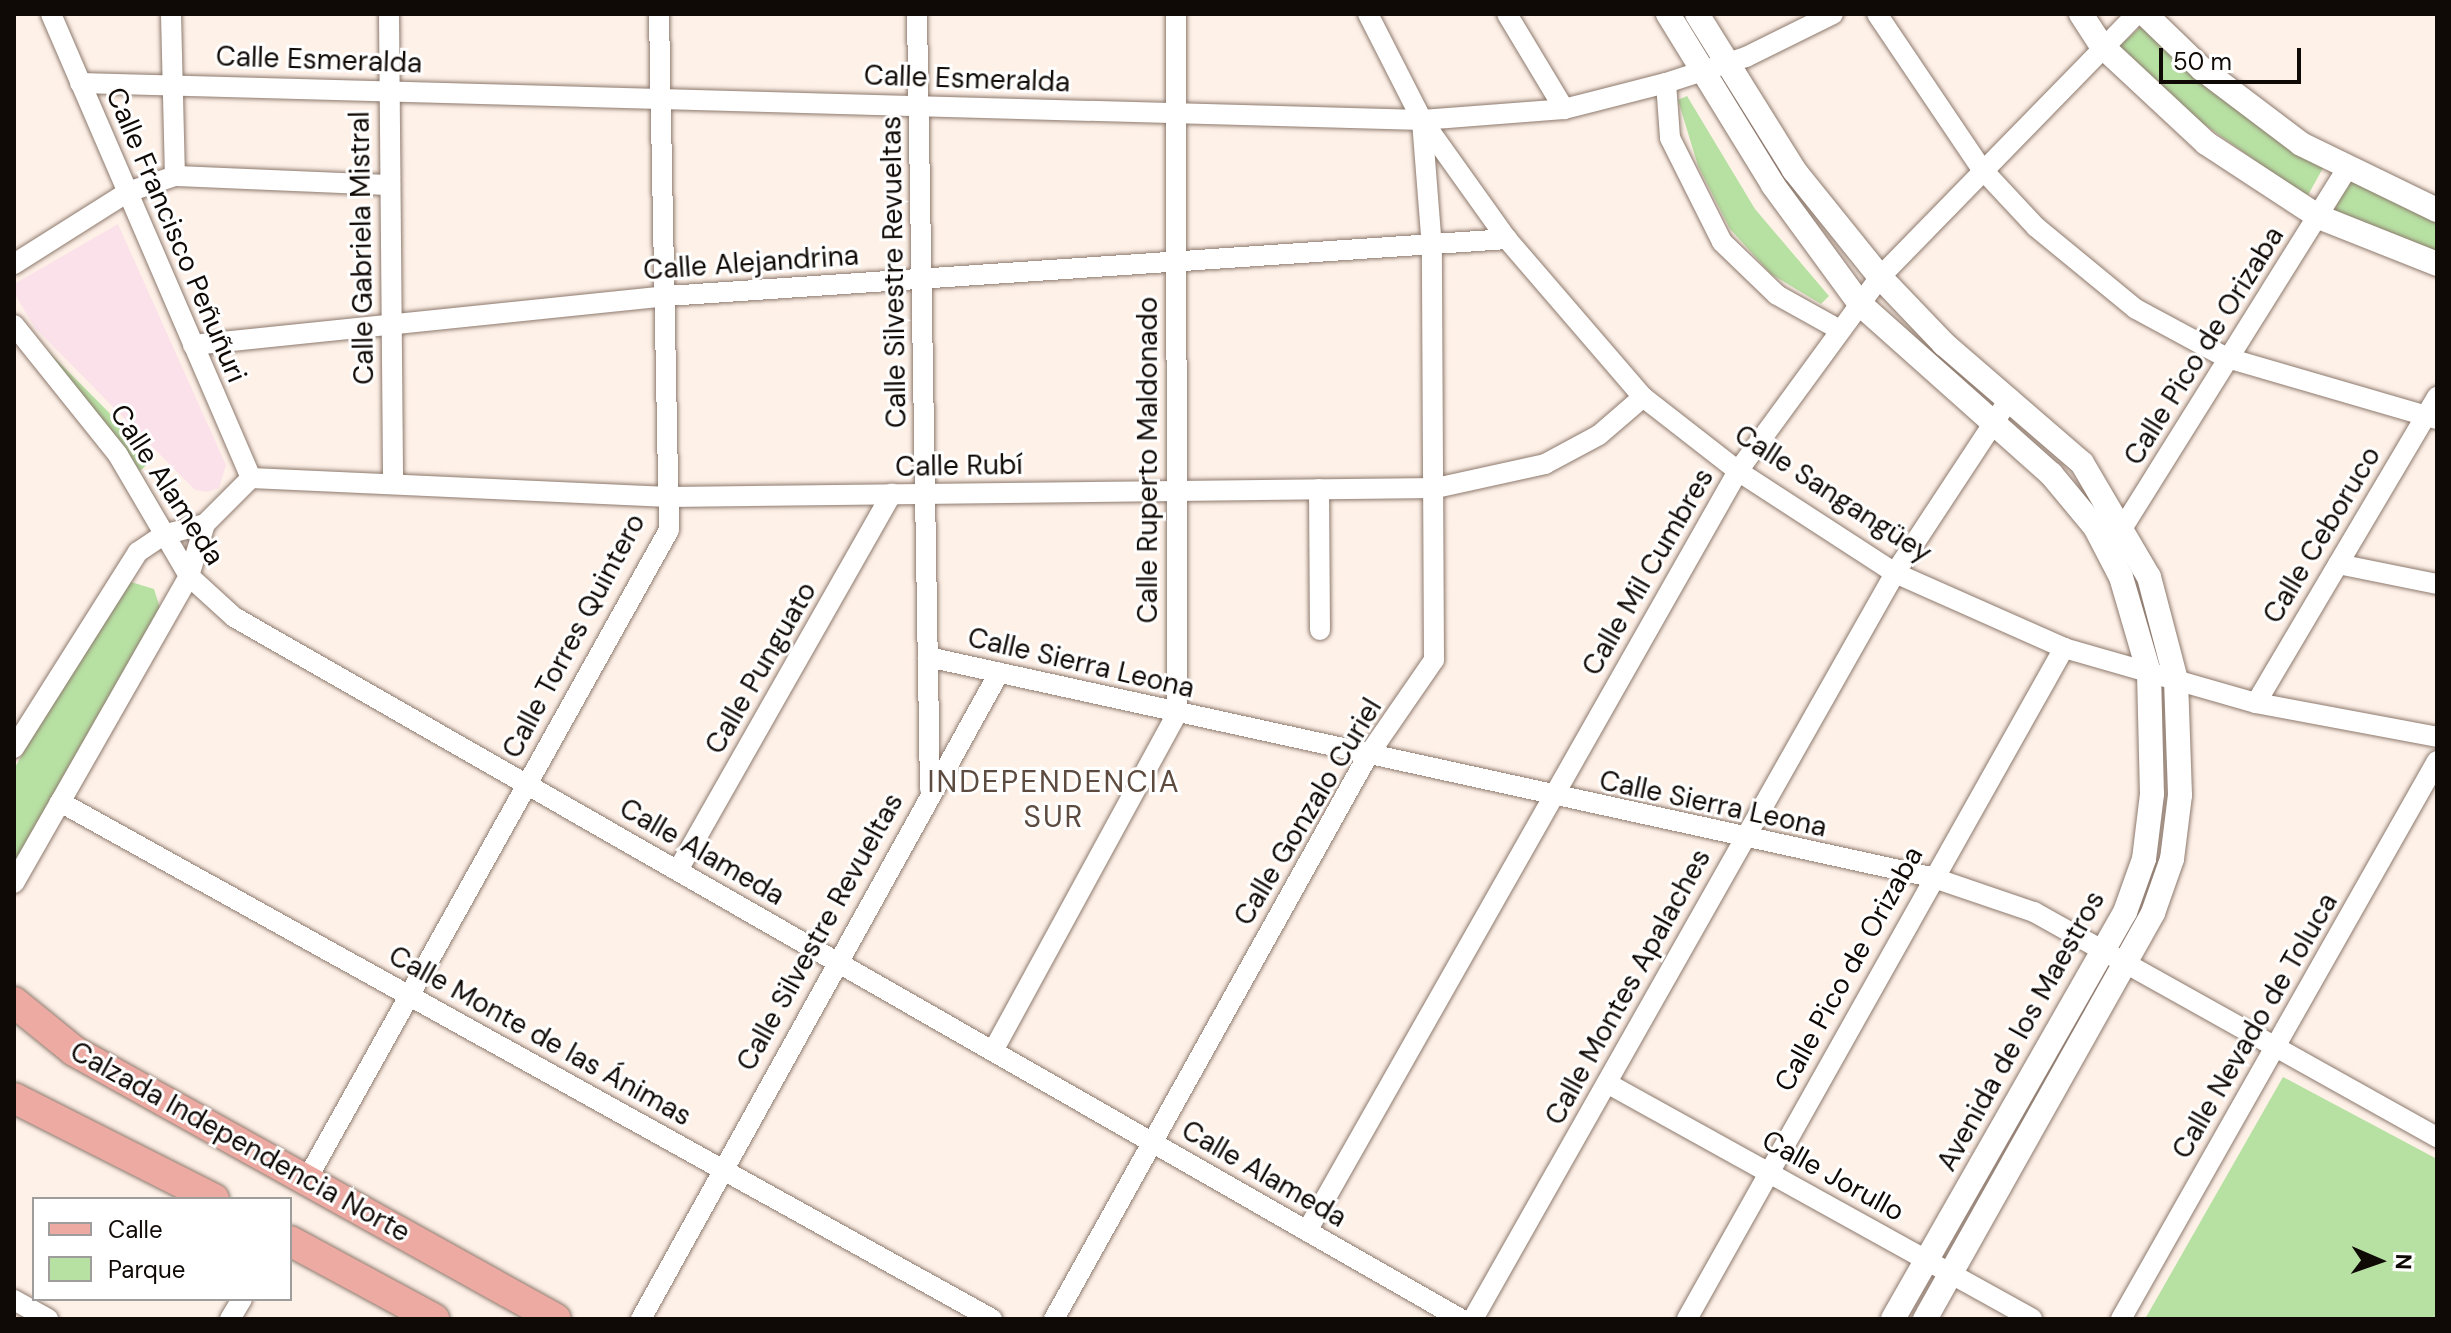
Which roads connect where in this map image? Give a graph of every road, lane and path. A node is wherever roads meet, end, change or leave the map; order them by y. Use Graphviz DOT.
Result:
graph roads {
  1 [pos="51,14"];
  2 [pos="171,14"];
  3 [pos="389,14"];
  4 [pos="659,14"];
  5 [pos="917,14"];
  6 [pos="1176,14"];
  7 [pos="1368,14"];
  8 [pos="1507,14"];
  9 [pos="1668,14"];
  10 [pos="1697,14"];
  11 [pos="1833,14"];
  12 [pos="1877,14"];
  13 [pos="2081,14"];
  14 [pos="2137,14"];
  15 [pos="2145,14"];
  16 [pos="2102,46"];
  17 [pos="1726,64"];
  18 [pos="1700,73"];
  19 [pos="80,83"];
  20 [pos="173,83"];
  21 [pos="1666,83"];
  22 [pos="389,90"];
  23 [pos="662,98"];
  24 [pos="919,105"];
  25 [pos="1564,109"];
  26 [pos="1176,113"];
  27 [pos="1422,120"];
  28 [pos="1981,168"];
  29 [pos="2346,171"];
  30 [pos="175,176"];
  31 [pos="390,185"];
  32 [pos="128,192"];
  33 [pos="2437,210"];
  34 [pos="2319,217"];
  35 [pos="1507,239"];
  36 [pos="1432,248"];
  37 [pos="1176,262"];
  38 [pos="14,264"];
  39 [pos="2437,264"];
  40 [pos="1880,277"];
  41 [pos="922,279"];
  42 [pos="667,296"];
  43 [pos="1860,304"];
  44 [pos="14,325"];
  45 [pos="391,329"];
  46 [pos="1840,330"];
  47 [pos="193,345"];
  48 [pos="2227,358"];
  49 [pos="1643,397"];
  50 [pos="2437,397"];
  51 [pos="2010,398"];
  52 [pos="2431,418"];
  53 [pos="1994,423"];
  54 [pos="1738,471"];
  55 [pos="251,478"];
  56 [pos="393,481"];
  57 [pos="1436,488"];
  58 [pos="1319,489"];
  59 [pos="1177,491"];
  60 [pos="892,494"];
  61 [pos="926,494"];
  62 [pos="669,497"];
  63 [pos="205,524"];
  64 [pos="2125,526"];
  65 [pos="163,535"];
  66 [pos="2109,550"];
  67 [pos="2338,564"];
  68 [pos="1895,573"];
  69 [pos="189,576"];
  70 [pos="2437,584"];
  71 [pos="1320,630"];
  72 [pos="2064,648"];
  73 [pos="928,657"];
  74 [pos="999,673"];
  75 [pos="2149,673"];
  76 [pos="2176,680"];
  77 [pos="2256,703"];
  78 [pos="1177,713"];
  79 [pos="2437,737"];
  80 [pos="14,748"];
  81 [pos="1367,757"];
  82 [pos="2437,761"];
  83 [pos="528,784"];
  84 [pos="930,789"];
  85 [pos="1550,798"];
  86 [pos="60,802"];
  87 [pos="1743,841"];
  88 [pos="678,870"];
  89 [pos="1931,877"];
  90 [pos="14,883"];
  91 [pos="2114,957"];
  92 [pos="836,961"];
  93 [pos="410,996"];
  94 [pos="14,1002"];
  95 [pos="2275,1047"];
  96 [pos="993,1051"];
  97 [pos="1607,1083"];
  98 [pos="14,1098"];
  99 [pos="2437,1137"];
  100 [pos="1151,1142"];
  101 [pos="722,1169"];
  102 [pos="1770,1173"];
  103 [pos="307,1179"];
  104 [pos="210,1197"];
  105 [pos="1307,1231"];
  106 [pos="292,1242"];
  107 [pos="1927,1261"];
  108 [pos="1950,1274"];
  109 [pos="14,1300"];
  110 [pos="241,1301"];
  111 [pos="48,1319"];
  112 [pos="230,1319"];
  113 [pos="434,1319"];
  114 [pos="556,1319"];
  115 [pos="641,1319"];
  116 [pos="992,1319"];
  117 [pos="1054,1319"];
  118 [pos="1461,1319"];
  119 [pos="1473,1319"];
  120 [pos="1687,1319"];
  121 [pos="1893,1319"];
  122 [pos="1925,1319"];
  123 [pos="2032,1319"];
  124 [pos="2121,1319"];
  1 -- 19 [label="street, Calle Francisco Peñuñuri"];
  2 -- 20 [label="street"];
  3 -- 22 [label="street, Calle Gabriela Mistral"];
  4 -- 23 [label="street, Calle Torres Quintero"];
  5 -- 24 [label="street, Calle Silvestre Revueltas"];
  6 -- 26 [label="street, Calle Ruperto Maldonado"];
  7 -- 27 [label="street, Calle Gonzalo Curiel"];
  8 -- 25 [label="street"];
  9 -- 18 [label="street, Avenida de los Maestros"];
  10 -- 17 [label="street, Avenida de los Maestros"];
  11 -- 17 [label="street, Calle Esmeralda"];
  12 -- 28 [label="street"];
  13 -- 16 [label="street"];
  14 -- 16 [label="street, Calle Mil Cumbres"];
  15 -- 29 [label="street"];
  16 -- 28 [label="street, Calle Mil Cumbres"];
  16 -- 34 [label="street"];
  17 -- 18 [label="street, Calle Esmeralda"];
  17 -- 40 [label="street, Avenida de los Maestros"];
  18 -- 21 [label="street, Calle Esmeralda"];
  18 -- 43 [label="street, Avenida de los Maestros"];
  19 -- 20 [label="street, Calle Esmeralda"];
  19 -- 32 [label="street, Calle Francisco Peñuñuri"];
  20 -- 22 [label="street, Calle Esmeralda"];
  20 -- 30 [label="street"];
  21 -- 25 [label="street, Calle Esmeralda"];
  21 -- 46 [label="street"];
  22 -- 23 [label="street, Calle Esmeralda"];
  22 -- 31 [label="street, Calle Gabriela Mistral"];
  23 -- 24 [label="street, Calle Esmeralda"];
  23 -- 42 [label="street, Calle Torres Quintero"];
  24 -- 26 [label="street, Calle Esmeralda"];
  24 -- 41 [label="street, Calle Silvestre Revueltas"];
  25 -- 27 [label="street, Calle Esmeralda"];
  26 -- 27 [label="street, Calle Esmeralda"];
  26 -- 37 [label="street, Calle Ruperto Maldonado"];
  27 -- 35 [label="street, Calle Sangangüey"];
  27 -- 36 [label="street, Calle Gonzalo Curiel"];
  28 -- 40 [label="street, Calle Mil Cumbres"];
  28 -- 48 [label="street"];
  29 -- 33 [label="street"];
  29 -- 34 [label="street, Calle Pico de Orizaba"];
  30 -- 31 [label="street"];
  30 -- 32 [label="street"];
  31 -- 45 [label="street, Calle Gabriela Mistral"];
  32 -- 38 [label="street"];
  32 -- 47 [label="street, Calle Francisco Peñuñuri"];
  34 -- 39 [label="street"];
  34 -- 48 [label="street, Calle Pico de Orizaba"];
  35 -- 36 [label="street, Calle Alejandrina"];
  35 -- 49 [label="street, Calle Sangangüey"];
  36 -- 37 [label="street, Calle Alejandrina"];
  36 -- 57 [label="street, Calle Gonzalo Curiel"];
  37 -- 41 [label="street, Calle Alejandrina"];
  37 -- 59 [label="street, Calle Ruperto Maldonado"];
  40 -- 43 [label="street, Calle Mil Cumbres"];
  40 -- 51 [label="street, Avenida de los Maestros"];
  41 -- 42 [label="street, Calle Alejandrina"];
  41 -- 61 [label="street, Calle Silvestre Revueltas"];
  42 -- 45 [label="street, Calle Alejandrina"];
  42 -- 62 [label="street, Calle Torres Quintero"];
  43 -- 46 [label="street, Calle Mil Cumbres"];
  43 -- 53 [label="street, Avenida de los Maestros"];
  44 -- 65 [label="street, Calle Alameda"];
  45 -- 47 [label="street, Calle Alejandrina"];
  45 -- 56 [label="street, Calle Gabriela Mistral"];
  46 -- 54 [label="street, Calle Mil Cumbres"];
  47 -- 55 [label="street, Calle Francisco Peñuñuri"];
  48 -- 52 [label="street"];
  48 -- 64 [label="street, Calle Pico de Orizaba"];
  49 -- 54 [label="street, Calle Sangangüey"];
  49 -- 57 [label="street, Calle Rubí"];
  50 -- 52 [label="street, Calle Ceboruco"];
  51 -- 53 [label="street, Calle Montes Apalaches"];
  51 -- 64 [label="street, Avenida de los Maestros"];
  52 -- 67 [label="street, Calle Ceboruco"];
  53 -- 66 [label="street, Avenida de los Maestros"];
  53 -- 68 [label="street, Calle Montes Apalaches"];
  54 -- 68 [label="street, Calle Sangangüey"];
  54 -- 85 [label="street, Calle Mil Cumbres"];
  55 -- 56 [label="street, Calle Rubí"];
  55 -- 63 [label="street"];
  56 -- 62 [label="street, Calle Rubí"];
  57 -- 58 [label="street, Calle Rubí"];
  57 -- 81 [label="street, Calle Gonzalo Curiel"];
  58 -- 59 [label="street, Calle Rubí"];
  58 -- 71 [label="street"];
  59 -- 61 [label="street, Calle Rubí"];
  59 -- 78 [label="street, Calle Ruperto Maldonado"];
  60 -- 61 [label="street, Calle Rubí"];
  60 -- 62 [label="street, Calle Rubí"];
  60 -- 88 [label="street, Calle Punguato"];
  61 -- 73 [label="street, Calle Silvestre Revueltas"];
  62 -- 83 [label="street, Calle Torres Quintero"];
  63 -- 65 [label="street"];
  63 -- 69 [label="street"];
  64 -- 66 [label="street, Calle Pico de Orizaba"];
  64 -- 76 [label="street, Avenida de los Maestros"];
  65 -- 69 [label="street, Calle Alameda"];
  65 -- 80 [label="street"];
  66 -- 75 [label="street, Avenida de los Maestros"];
  67 -- 70 [label="street"];
  67 -- 77 [label="street, Calle Ceboruco"];
  68 -- 72 [label="street, Calle Sangangüey"];
  68 -- 87 [label="street, Calle Montes Apalaches"];
  69 -- 83 [label="street, Calle Alameda"];
  69 -- 86 [label="street"];
  72 -- 75 [label="street, Calle Sangangüey"];
  72 -- 89 [label="street, Calle Pico de Orizaba"];
  73 -- 74 [label="street, Calle Sierra Leona"];
  73 -- 84 [label="street, Calle Silvestre Revueltas"];
  74 -- 78 [label="street, Calle Sierra Leona"];
  74 -- 84 [label="street"];
  75 -- 76 [label="street, Calle Sangangüey"];
  75 -- 91 [label="street, Avenida de los Maestros"];
  76 -- 77 [label="street, Calle Sangangüey"];
  76 -- 91 [label="street, Avenida de los Maestros"];
  77 -- 79 [label="street, Calle Sangangüey"];
  78 -- 81 [label="street, Calle Sierra Leona"];
  78 -- 96 [label="street, Calle Ruperto Maldonado"];
  81 -- 85 [label="street, Calle Sierra Leona"];
  81 -- 100 [label="street, Calle Gonzalo Curiel"];
  82 -- 95 [label="street, Calle Nevado de Toluca"];
  83 -- 88 [label="street, Calle Alameda"];
  83 -- 93 [label="street, Calle Torres Quintero"];
  84 -- 92 [label="street, Calle Silvestre Revueltas"];
  85 -- 87 [label="street, Calle Sierra Leona"];
  85 -- 105 [label="street, Calle Mil Cumbres"];
  86 -- 90 [label="street"];
  86 -- 93 [label="street, Calle Monte de las Ánimas"];
  87 -- 89 [label="street, Calle Sierra Leona"];
  87 -- 97 [label="street, Calle Montes Apalaches"];
  88 -- 92 [label="street, Calle Alameda"];
  89 -- 91 [label="street, Calle Sierra Leona"];
  89 -- 102 [label="street, Calle Pico de Orizaba"];
  91 -- 95 [label="street, Calle Sierra Leona"];
  91 -- 107 [label="street, Avenida de los Maestros"];
  91 -- 108 [label="street, Avenida de los Maestros"];
  92 -- 96 [label="street, Calle Alameda"];
  92 -- 101 [label="street, Calle Silvestre Revueltas"];
  93 -- 101 [label="street, Calle Monte de las Ánimas"];
  93 -- 103 [label="street, Calle Torres Quintero"];
  94 -- 103 [label="main road, Calzada Independencia Norte"];
  95 -- 99 [label="street, Calle Sierra Leona"];
  95 -- 124 [label="street, Calle Nevado de Toluca"];
  96 -- 100 [label="street, Calle Alameda"];
  97 -- 102 [label="street, Calle Jorullo"];
  97 -- 119 [label="street, Calle Montes Apalaches"];
  98 -- 104 [label="main road"];
  100 -- 105 [label="street, Calle Alameda"];
  100 -- 117 [label="street, Calle Gonzalo Curiel"];
  101 -- 115 [label="street, Calle Silvestre Revueltas"];
  101 -- 116 [label="street, Calle Monte de las Ánimas"];
  102 -- 107 [label="street, Calle Jorullo"];
  102 -- 120 [label="street, Calle Pico de Orizaba"];
  103 -- 114 [label="main road, Calzada Independencia Norte"];
  105 -- 118 [label="street, Calle Alameda"];
  106 -- 113 [label="main road"];
  107 -- 108 [label="street, Calle Jorullo"];
  107 -- 121 [label="street, Avenida de los Maestros"];
  108 -- 122 [label="street, Avenida de los Maestros"];
  108 -- 123 [label="street, Calle Jorullo"];
  109 -- 111 [label="street"];
  110 -- 112 [label="street"];
}
